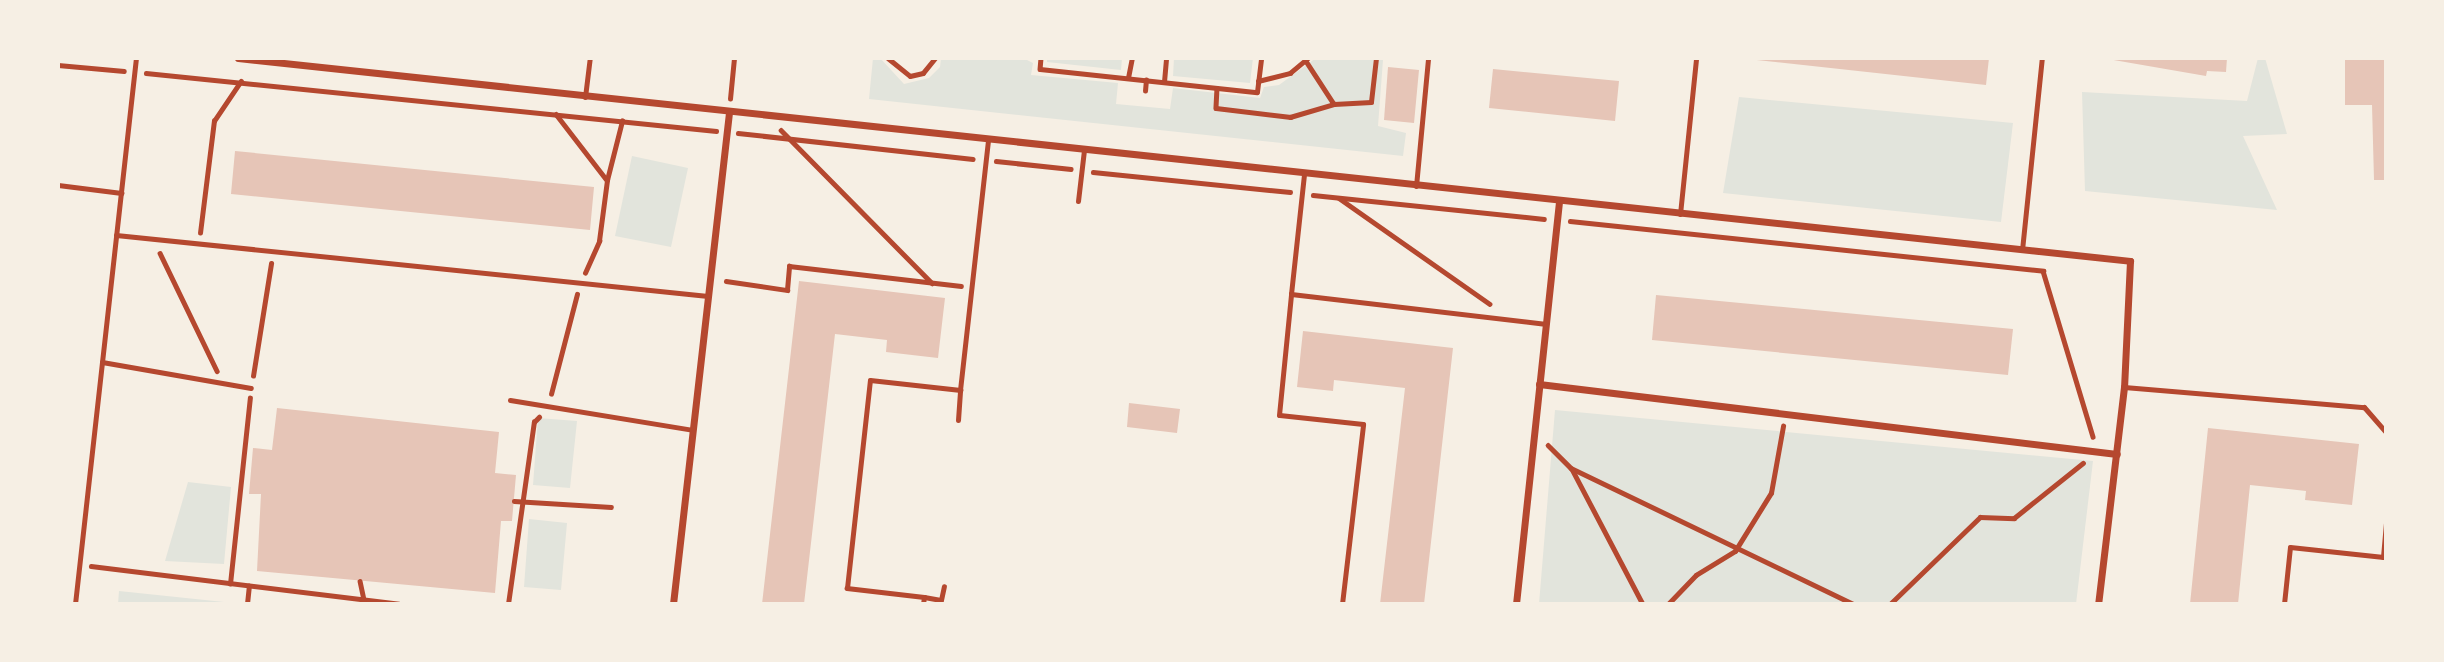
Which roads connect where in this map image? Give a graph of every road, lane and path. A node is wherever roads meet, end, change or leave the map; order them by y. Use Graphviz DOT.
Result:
graph roads {
  1 [pos="136,58"];
  2 [pos="239,58"];
  3 [pos="590,58"];
  4 [pos="734,58"];
  5 [pos="888,58"];
  6 [pos="936,58"];
  7 [pos="1040,58"];
  8 [pos="1132,58"];
  9 [pos="1166,58"];
  10 [pos="1261,58"];
  11 [pos="1376,58"];
  12 [pos="1428,58"];
  13 [pos="1696,58"];
  14 [pos="2042,58"];
  15 [pos="269,59"];
  16 [pos="1307,59"];
  17 [pos="58,65"];
  18 [pos="134,72"];
  19 [pos="1128,79"];
  20 [pos="1146,80"];
  21 [pos="241,81"];
  22 [pos="1258,81"];
  23 [pos="1164,82"];
  24 [pos="1217,88"];
  25 [pos="1145,91"];
  26 [pos="731,94"];
  27 [pos="585,97"];
  28 [pos="1334,104"];
  29 [pos="556,113"];
  30 [pos="729,113"];
  31 [pos="768,117"];
  32 [pos="622,121"];
  33 [pos="727,132"];
  34 [pos="790,139"];
  35 [pos="988,140"];
  36 [pos="1084,150"];
  37 [pos="986,160"];
  38 [pos="1082,170"];
  39 [pos="1304,174"];
  40 [pos="607,180"];
  41 [pos="58,185"];
  42 [pos="1416,186"];
  43 [pos="1326,189"];
  44 [pos="121,192"];
  45 [pos="1302,194"];
  46 [pos="1337,197"];
  47 [pos="1078,201"];
  48 [pos="1559,201"];
  49 [pos="1680,214"];
  50 [pos="1557,220"];
  51 [pos="116,235"];
  52 [pos="153,239"];
  53 [pos="198,244"];
  54 [pos="2022,250"];
  55 [pos="272,252"];
  56 [pos="726,281"];
  57 [pos="932,283"];
  58 [pos="579,286"];
  59 [pos="972,288"];
  60 [pos="1291,294"];
  61 [pos="708,296"];
  62 [pos="1513,320"];
  63 [pos="1546,324"];
  64 [pos="102,362"];
  65 [pos="224,384"];
  66 [pos="1539,384"];
  67 [pos="2124,387"];
  68 [pos="251,388"];
  69 [pos="960,390"];
  70 [pos="510,400"];
  71 [pos="547,408"];
  72 [pos="1785,414"];
  73 [pos="958,420"];
  74 [pos="534,422"];
  75 [pos="693,430"];
  76 [pos="1535,432"];
  77 [pos="2386,432"];
  78 [pos="2097,452"];
  79 [pos="2117,454"];
  80 [pos="1571,468"];
  81 [pos="514,500"];
  82 [pos="524,502"];
  83 [pos="611,507"];
  84 [pos="2386,522"];
  85 [pos="1735,551"];
  86 [pos="79,564"];
  87 [pos="360,581"];
  88 [pos="230,584"];
  89 [pos="249,586"];
  90 [pos="944,586"];
  91 [pos="923,597"];
  92 [pos="365,602"];
  93 [pos="75,604"];
  94 [pos="247,604"];
  95 [pos="399,604"];
  96 [pos="508,604"];
  97 [pos="673,604"];
  98 [pos="923,604"];
  99 [pos="1342,604"];
  100 [pos="1517,604"];
  101 [pos="1643,604"];
  102 [pos="1668,604"];
  103 [pos="1853,604"];
  104 [pos="1890,604"];
  105 [pos="2098,604"];
  106 [pos="2284,604"];
  1 -- 18 [label="lane"];
  2 -- 15 [label="street"];
  3 -- 27 [label="lane"];
  4 -- 26 [label="path"];
  5 -- 6 [label="path"];
  7 -- 19 [label="path"];
  8 -- 19 [label="path"];
  9 -- 23 [label="path"];
  10 -- 22 [label="path"];
  11 -- 28 [label="path"];
  12 -- 42 [label="lane"];
  13 -- 49 [label="lane"];
  14 -- 54 [label="lane"];
  15 -- 27 [label="street"];
  16 -- 22 [label="path"];
  16 -- 28 [label="path"];
  17 -- 18 [label="path"];
  18 -- 21 [label="path"];
  18 -- 44 [label="lane"];
  19 -- 20 [label="path"];
  20 -- 23 [label="path"];
  20 -- 25 [label="path"];
  21 -- 29 [label="path"];
  21 -- 53 [label="path"];
  22 -- 24 [label="path"];
  23 -- 24 [label="path"];
  24 -- 28 [label="path"];
  27 -- 30 [label="street"];
  29 -- 32 [label="path"];
  29 -- 40 [label="path"];
  30 -- 31 [label="street"];
  30 -- 33 [label="street"];
  31 -- 34 [label="path"];
  31 -- 35 [label="street"];
  32 -- 33 [label="path"];
  32 -- 40 [label="path"];
  33 -- 34 [label="path"];
  33 -- 61 [label="street"];
  34 -- 37 [label="path"];
  34 -- 57 [label="path"];
  35 -- 36 [label="street"];
  35 -- 37 [label="lane"];
  36 -- 38 [label="lane"];
  36 -- 39 [label="street"];
  37 -- 38 [label="path"];
  37 -- 59 [label="lane"];
  38 -- 45 [label="path"];
  38 -- 47 [label="lane"];
  39 -- 42 [label="street"];
  39 -- 45 [label="lane"];
  40 -- 58 [label="path"];
  41 -- 44 [label="lane"];
  42 -- 48 [label="street"];
  43 -- 46 [label="path"];
  44 -- 51 [label="lane"];
  45 -- 46 [label="path"];
  45 -- 60 [label="lane"];
  46 -- 50 [label="path"];
  46 -- 62 [label="path"];
  48 -- 49 [label="street"];
  48 -- 50 [label="street"];
  49 -- 54 [label="street"];
  50 -- 63 [label="street"];
  50 -- 78 [label="path"];
  51 -- 52 [label="lane"];
  51 -- 64 [label="lane"];
  52 -- 53 [label="lane"];
  52 -- 65 [label="path"];
  53 -- 55 [label="lane"];
  54 -- 67 [label="street"];
  55 -- 58 [label="lane"];
  55 -- 68 [label="path"];
  56 -- 57 [label="path"];
  57 -- 59 [label="path"];
  58 -- 61 [label="lane"];
  58 -- 71 [label="path"];
  59 -- 69 [label="lane"];
  60 -- 62 [label="lane"];
  60 -- 99 [label="lane"];
  61 -- 75 [label="street"];
  62 -- 63 [label="lane"];
  63 -- 66 [label="street"];
  64 -- 65 [label="lane"];
  64 -- 86 [label="lane"];
  65 -- 68 [label="lane"];
  66 -- 72 [label="street"];
  66 -- 76 [label="street"];
  67 -- 77 [label="lane"];
  67 -- 79 [label="street"];
  68 -- 88 [label="path"];
  69 -- 73 [label="lane"];
  69 -- 91 [label="lane"];
  70 -- 71 [label="lane"];
  71 -- 75 [label="lane"];
  72 -- 78 [label="street"];
  72 -- 85 [label="path"];
  74 -- 82 [label="path"];
  75 -- 97 [label="street"];
  76 -- 80 [label="path"];
  76 -- 100 [label="street"];
  78 -- 79 [label="street"];
  78 -- 104 [label="path"];
  79 -- 105 [label="street"];
  80 -- 85 [label="path"];
  80 -- 101 [label="path"];
  81 -- 82 [label="path"];
  82 -- 83 [label="path"];
  82 -- 96 [label="path"];
  84 -- 106 [label="lane"];
  85 -- 102 [label="path"];
  85 -- 103 [label="path"];
  86 -- 88 [label="path"];
  86 -- 93 [label="lane"];
  87 -- 92 [label="path"];
  88 -- 89 [label="path"];
  89 -- 92 [label="path"];
  89 -- 94 [label="path"];
  90 -- 91 [label="lane"];
  91 -- 98 [label="lane"];
  92 -- 95 [label="path"];
}
